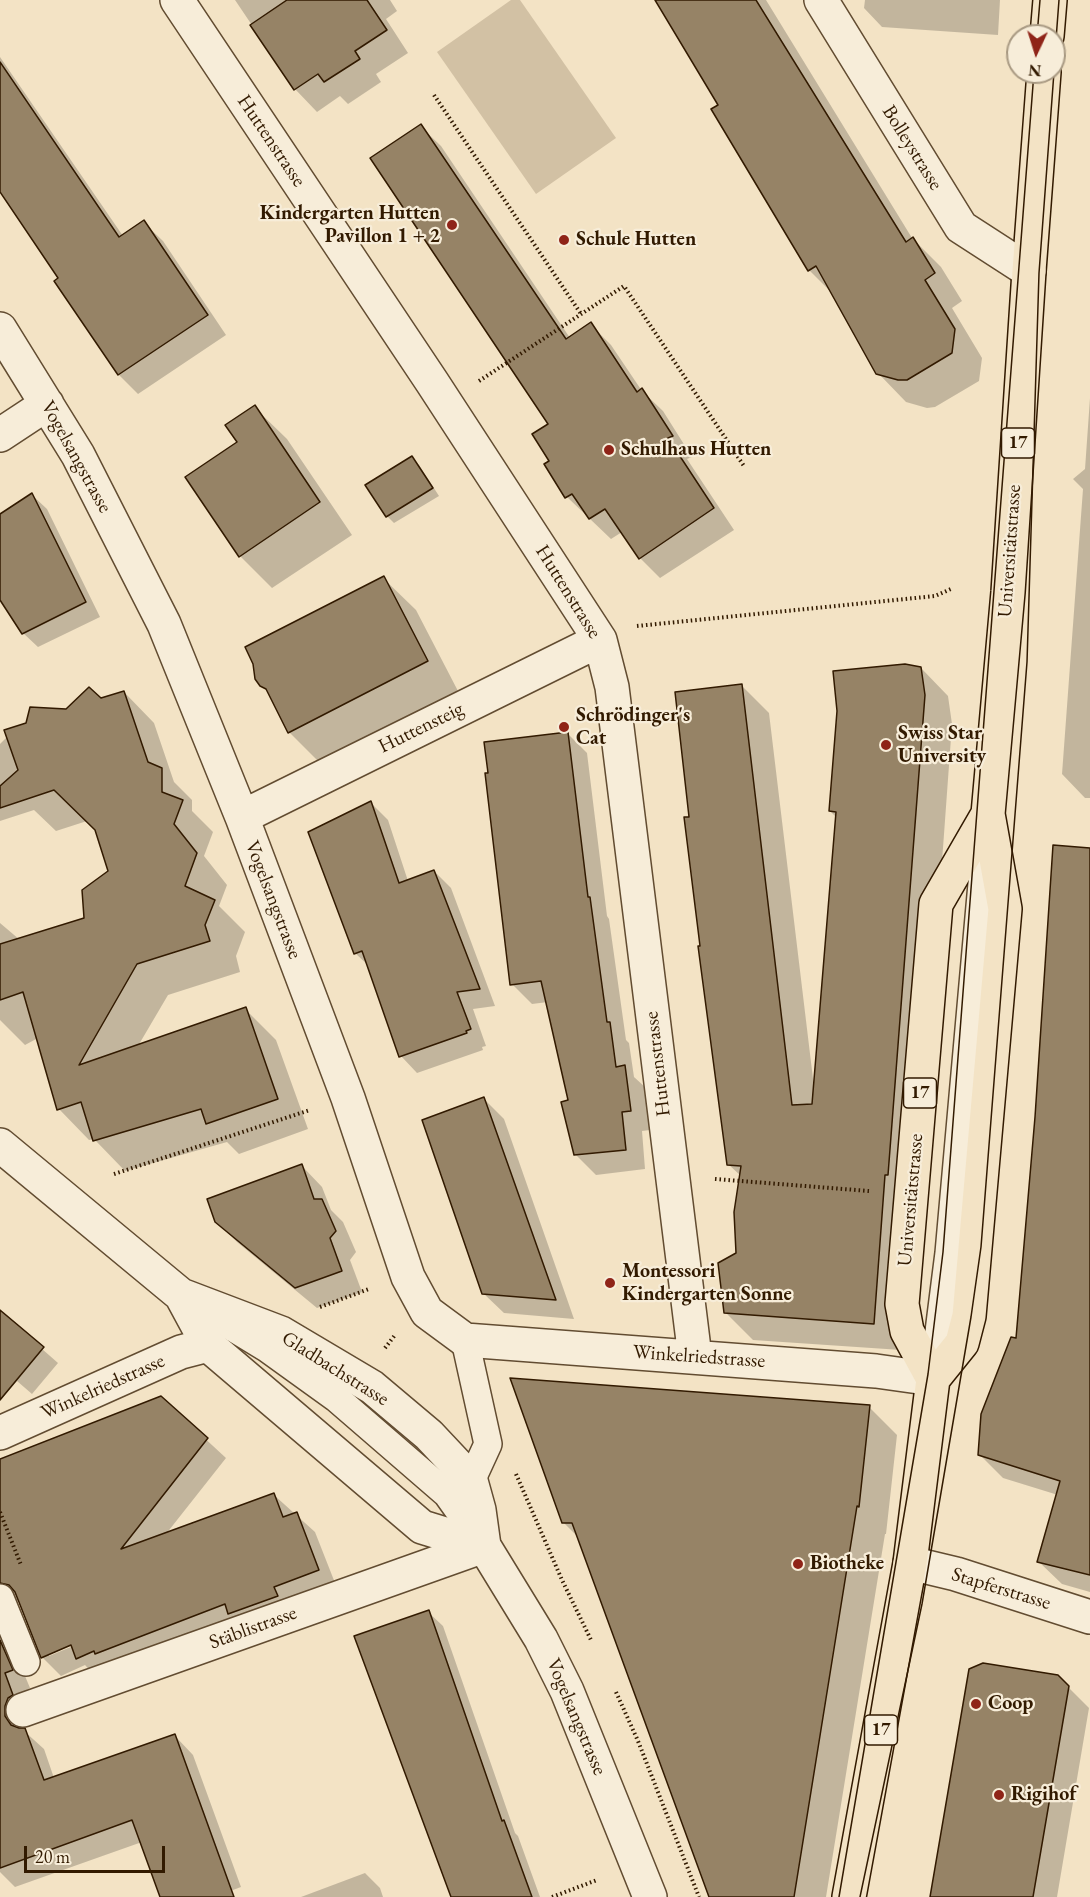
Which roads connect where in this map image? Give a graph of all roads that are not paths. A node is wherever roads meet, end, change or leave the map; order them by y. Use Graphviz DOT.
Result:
graph roads {
  1 [pos="177,0"];
  2 [pos="821,0"];
  3 [pos="1050,0"];
  4 [pos="1048,24"];
  5 [pos="1043,84"];
  6 [pos="1029,271"];
  7 [pos="0,329"];
  8 [pos="47,404"];
  9 [pos="0,435"];
  10 [pos="600,640"];
  11 [pos="988,814"];
  12 [pos="242,817"];
  13 [pos="0,1145"];
  14 [pos="181,1295"];
  15 [pos="465,1340"];
  16 [pos="208,1345"];
  17 [pos="694,1357"];
  18 [pos="933,1379"];
  19 [pos="0,1433"];
  20 [pos="471,1481"];
  21 [pos="484,1546"];
  22 [pos="910,1563"];
  23 [pos="0,1598"];
  24 [pos="1090,1617"];
  25 [pos="26,1662"];
  26 [pos="23,1710"];
  27 [pos="650,1897"];
  28 [pos="849,1897"];
  1 -- 10 [label="street, Huttenstrasse"];
  2 -- 6 [label="street, Bolleystrasse"];
  3 -- 4 [label="main road"];
  5 -- 6 [label="main road, Universitätstrasse / 17"];
  6 -- 11 [label="main road, Universitätstrasse / 17"];
  7 -- 8 [label="street, Vogelsangstrasse"];
  8 -- 9 [label="street"];
  8 -- 12 [label="street, Vogelsangstrasse"];
  10 -- 12 [label="street, Huttensteig"];
  10 -- 17 [label="street, Huttenstrasse"];
  11 -- 18 [label="main road, Universitätstrasse / 17"];
  11 -- 18 [label="main road, Universitätstrasse / 17"];
  12 -- 15 [label="street, Vogelsangstrasse"];
  13 -- 14 [label="street, Gladbachstrasse"];
  14 -- 16 [label="street, Gladbachstrasse"];
  14 -- 20 [label="street, Gladbachstrasse"];
  14 -- 21 [label="lane, Gladbachstrasse"];
  15 -- 17 [label="street, Winkelriedstrasse"];
  15 -- 20 [label="lane"];
  16 -- 19 [label="street, Winkelriedstrasse"];
  16 -- 21 [label="street, Gladbachstrasse"];
  17 -- 18 [label="street, Winkelriedstrasse"];
  18 -- 22 [label="main road, 17"];
  20 -- 21 [label="street, Gladbachstrasse"];
  21 -- 26 [label="street, Stäblistrasse"];
  21 -- 27 [label="street, Vogelsangstrasse"];
  22 -- 24 [label="street, Stapferstrasse"];
  22 -- 28 [label="main road, 17"];
  23 -- 25 [label="lane"];
}
